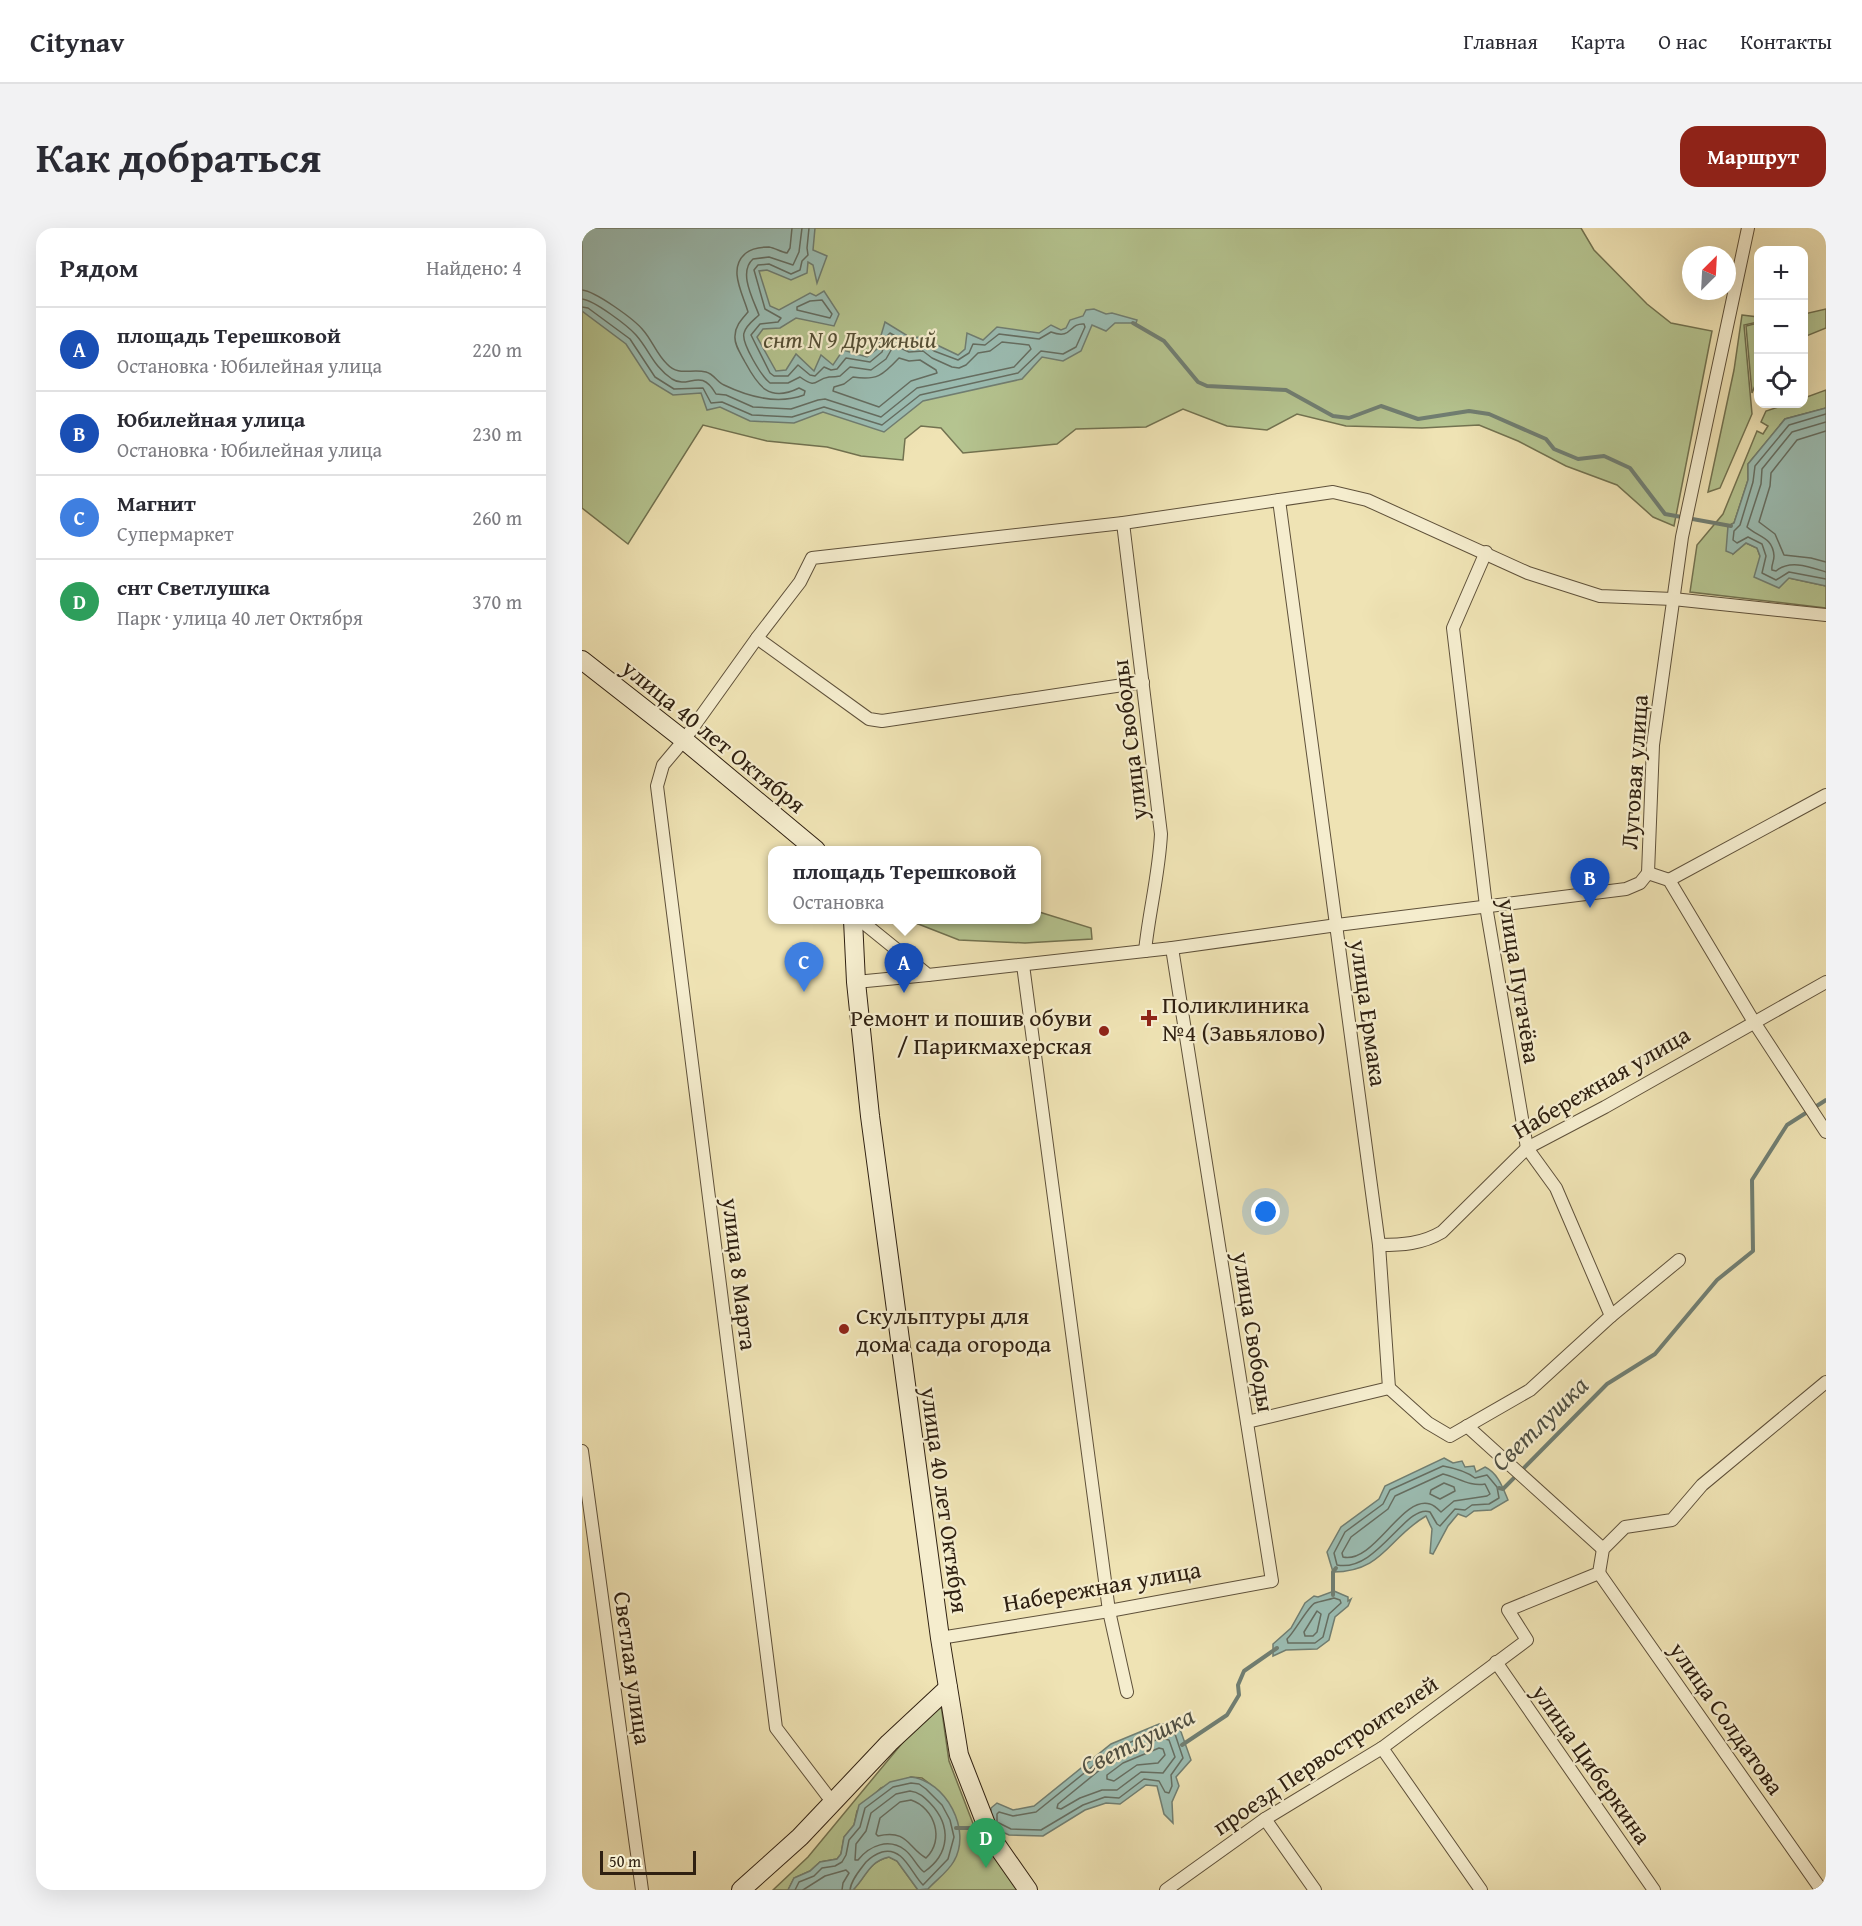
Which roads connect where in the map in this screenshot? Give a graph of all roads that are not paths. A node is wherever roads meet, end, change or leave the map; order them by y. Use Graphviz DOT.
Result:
graph roads {
  1 [pos="1748,228"];
  2 [pos="1279,500"];
  3 [pos="1123,523"];
  4 [pos="1486,552"];
  5 [pos="1673,599"];
  6 [pos="1826,615"];
  7 [pos="757,638"];
  8 [pos="582,660"];
  9 [pos="1143,682"];
  10 [pos="684,740"];
  11 [pos="1826,795"];
  12 [pos="811,846"];
  13 [pos="1648,873"];
  14 [pos="1669,879"];
  15 [pos="1486,906"];
  16 [pos="853,924"];
  17 [pos="865,924"];
  18 [pos="1337,925"];
  19 [pos="1172,948"];
  20 [pos="1145,951"];
  21 [pos="1023,965"];
  22 [pos="928,975"];
  23 [pos="856,982"];
  24 [pos="1826,982"];
  25 [pos="1754,1022"];
  26 [pos="1826,1132"];
  27 [pos="1527,1148"];
  28 [pos="1379,1245"];
  29 [pos="1679,1260"];
  30 [pos="1611,1316"];
  31 [pos="1826,1382"];
  32 [pos="1389,1388"];
  33 [pos="1247,1422"];
  34 [pos="1467,1426"];
  35 [pos="582,1451"];
  36 [pos="1604,1549"];
  37 [pos="1599,1573"];
  38 [pos="1272,1581"];
  39 [pos="1109,1611"];
  40 [pos="940,1638"];
  41 [pos="1496,1662"];
  42 [pos="948,1688"];
  43 [pos="1127,1692"];
  44 [pos="1382,1748"];
  45 [pos="833,1803"];
  46 [pos="1265,1819"];
  47 [pos="1820,1888"];
  48 [pos="642,1890"];
  49 [pos="741,1890"];
  50 [pos="1028,1890"];
  51 [pos="1166,1890"];
  52 [pos="1315,1890"];
  53 [pos="1481,1890"];
  54 [pos="1654,1890"];
  1 -- 5 [label="street, Луговая улица"];
  2 -- 3 [label="street, улица 8 Марта"];
  2 -- 4 [label="street, улица 8 Марта"];
  2 -- 18 [label="street, улица Ермака"];
  3 -- 7 [label="street, улица 8 Марта"];
  3 -- 9 [label="street, улица Свободы"];
  4 -- 5 [label="street, улица 8 Марта"];
  4 -- 15 [label="street, улица Пугачёва"];
  5 -- 6 [label="street, улица 8 Марта"];
  5 -- 13 [label="street, Луговая улица"];
  7 -- 9 [label="street"];
  7 -- 10 [label="street, улица 8 Марта"];
  8 -- 10 [label="main road, улица 40 лет Октября"];
  9 -- 20 [label="street, улица Свободы"];
  10 -- 12 [label="main road, улица 40 лет Октября"];
  10 -- 45 [label="street, улица 8 Марта"];
  11 -- 14 [label="street"];
  13 -- 14 [label="street, Луговая улица"];
  13 -- 15 [label="street"];
  14 -- 25 [label="street"];
  15 -- 18 [label="street"];
  15 -- 27 [label="street, улица Пугачёва"];
  16 -- 23 [label="main road, улица 40 лет Октября"];
  17 -- 22 [label="street"];
  18 -- 19 [label="street"];
  18 -- 28 [label="street, улица Ермака"];
  19 -- 20 [label="street"];
  19 -- 33 [label="street, улица Свободы"];
  20 -- 21 [label="street"];
  21 -- 22 [label="street"];
  21 -- 39 [label="street"];
  22 -- 23 [label="street"];
  23 -- 40 [label="main road, улица 40 лет Октября"];
  24 -- 25 [label="street, Набережная улица"];
  25 -- 26 [label="street"];
  25 -- 27 [label="street, Набережная улица"];
  27 -- 28 [label="street, Набережная улица"];
  27 -- 30 [label="street, улица Пугачёва"];
  28 -- 32 [label="street, улица Ермака"];
  29 -- 30 [label="street"];
  30 -- 34 [label="street"];
  31 -- 36 [label="street"];
  32 -- 33 [label="street"];
  32 -- 34 [label="street"];
  33 -- 38 [label="street, улица Свободы"];
  34 -- 36 [label="street"];
  35 -- 48 [label="street, Светлая улица"];
  36 -- 37 [label="street"];
  37 -- 41 [label="street, проезд Первостроителей"];
  37 -- 47 [label="street, улица Солдатова"];
  38 -- 39 [label="street, Набережная улица"];
  39 -- 40 [label="street, Набережная улица"];
  39 -- 43 [label="street"];
  40 -- 42 [label="main road, улица 40 лет Октября"];
  41 -- 44 [label="street, проезд Первостроителей"];
  41 -- 54 [label="street, улица Циберкина"];
  42 -- 45 [label="main road"];
  42 -- 50 [label="main road, улица 40 лет Октября"];
  44 -- 46 [label="street, проезд Первостроителей"];
  44 -- 53 [label="street"];
  45 -- 49 [label="main road"];
  46 -- 51 [label="street, проезд Первостроителей"];
  46 -- 52 [label="street"];
}
